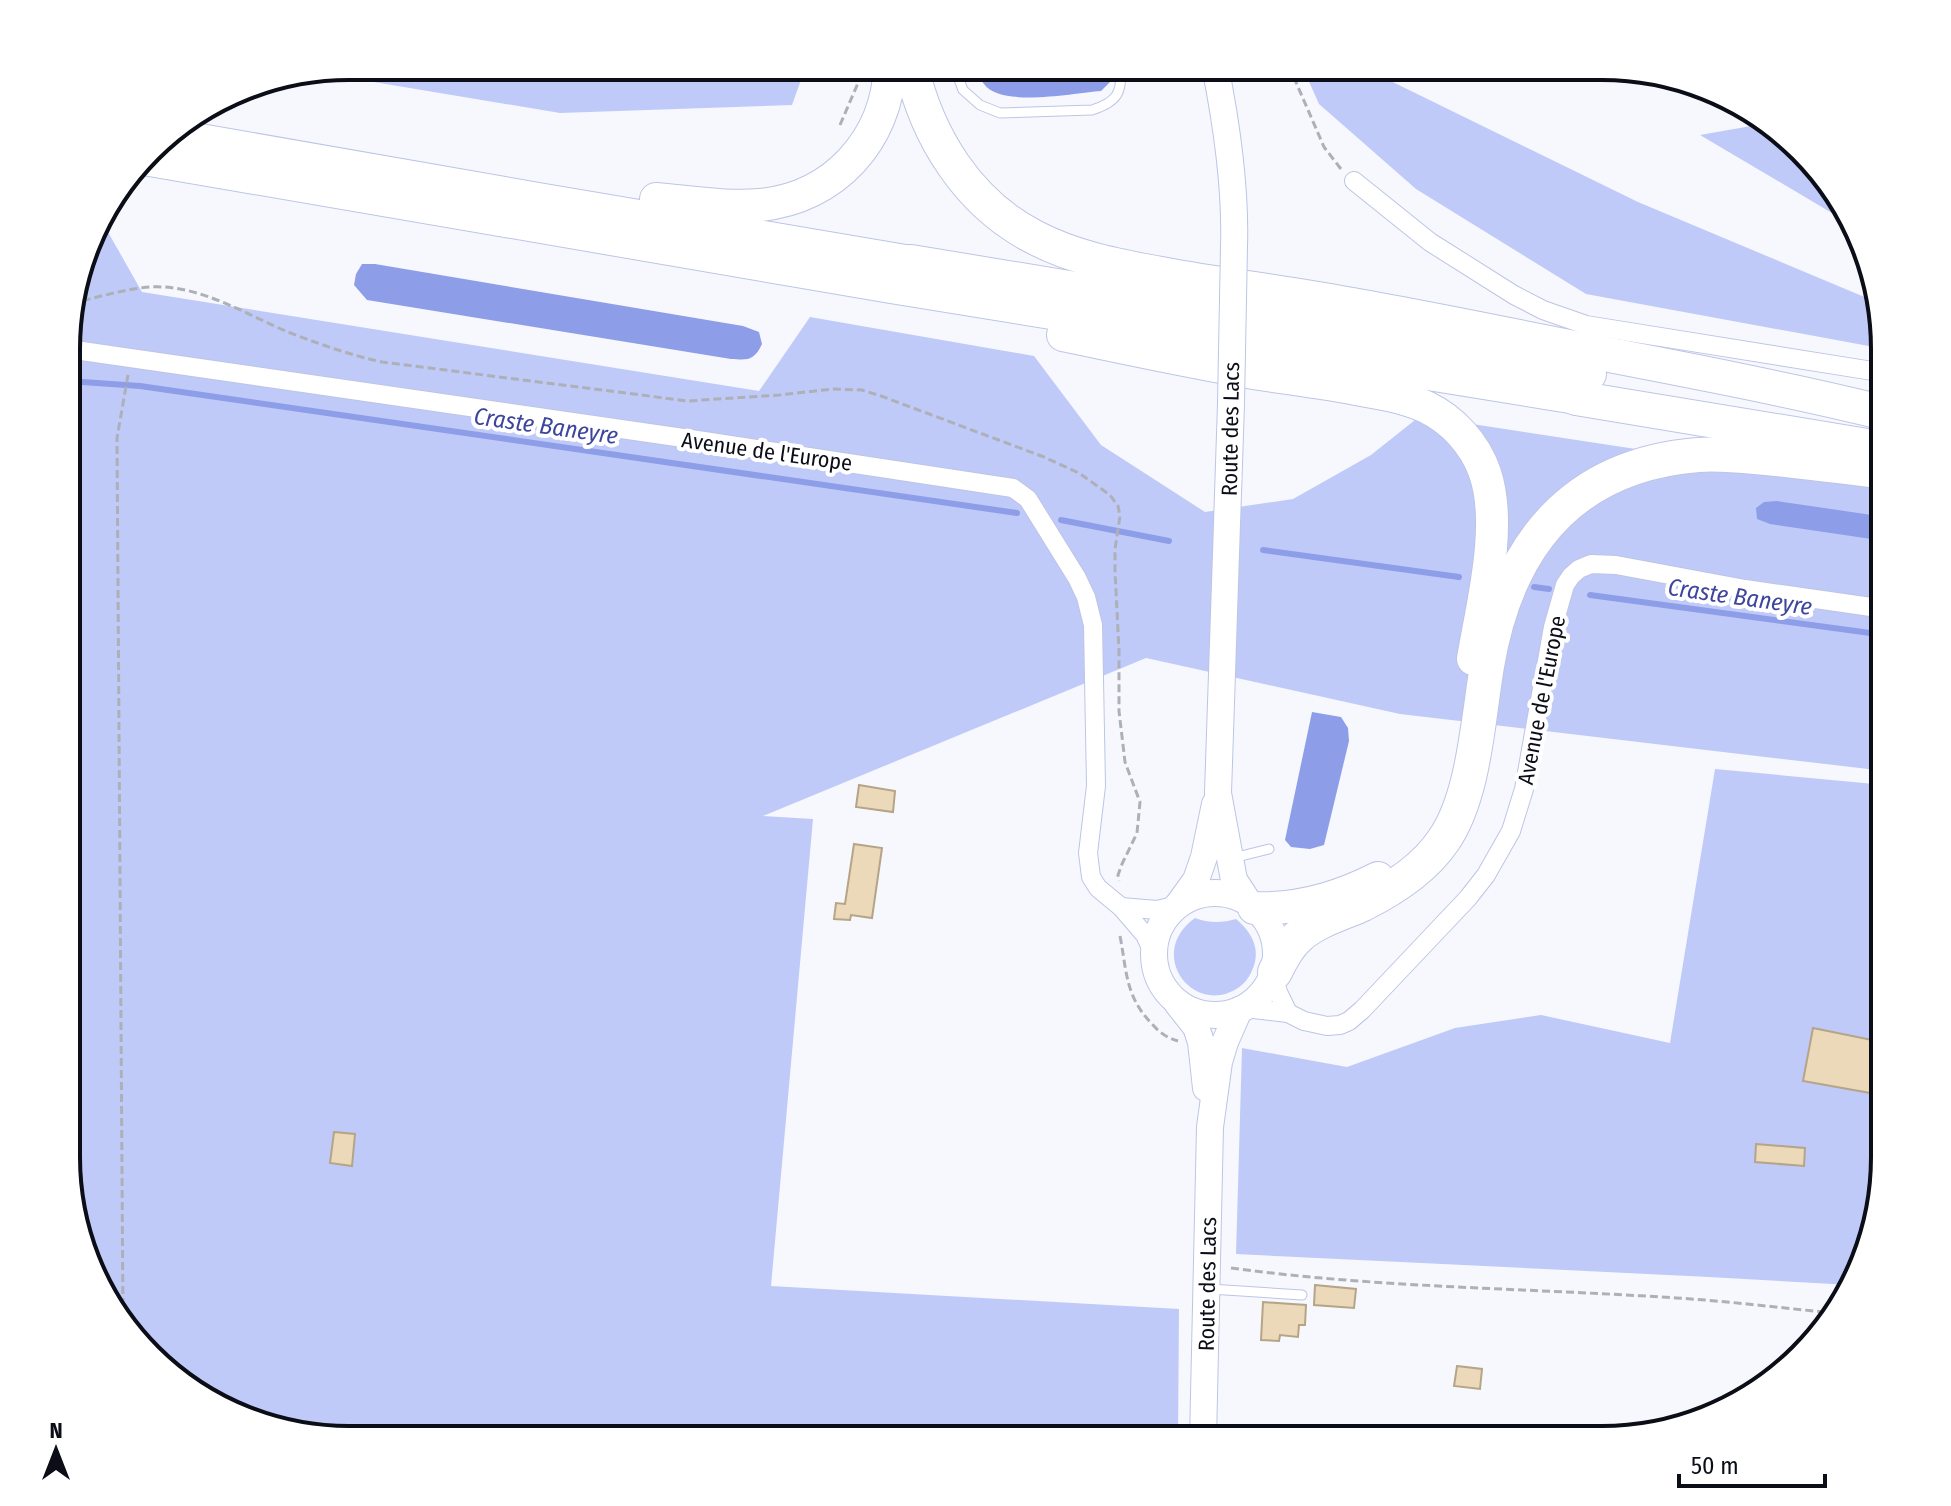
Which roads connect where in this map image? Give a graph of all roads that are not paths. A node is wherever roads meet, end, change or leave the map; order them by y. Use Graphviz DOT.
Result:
graph roads {
  1 [pos="888,80"];
  2 [pos="915,80"];
  3 [pos="959,80"];
  4 [pos="1122,81"];
  5 [pos="1217,81"];
  6 [pos="185,137"];
  7 [pos="240,146"];
  8 [pos="158,161"];
  9 [pos="1354,181"];
  10 [pos="901,274"];
  11 [pos="80,351"];
  12 [pos="1871,371"];
  13 [pos="1576,398"];
  14 [pos="1871,410"];
  15 [pos="1871,421"];
  16 [pos="1871,447"];
  17 [pos="1871,470"];
  18 [pos="1871,607"];
  19 [pos="1218,793"];
  20 [pos="1269,849"];
  21 [pos="1229,859"];
  22 [pos="1117,904"];
  23 [pos="1178,905"];
  24 [pos="1252,905"];
  25 [pos="1154,954"];
  26 [pos="1274,974"];
  27 [pos="1176,1001"];
  28 [pos="1242,1009"];
  29 [pos="1288,1013"];
  30 [pos="1210,1127"];
  31 [pos="1207,1277"];
  32 [pos="1302,1295"];
  33 [pos="1203,1426"];
  1 -- 7 [label="highway"];
  2 -- 14 [label="highway"];
  3 -- 4 [label="lane"];
  5 -- 19 [label="main road, Route des Lacs, bridge"];
  6 -- 7 [label="highway"];
  7 -- 10 [label="highway"];
  8 -- 10 [label="highway"];
  9 -- 12 [label="street"];
  10 -- 13 [label="highway"];
  10 -- 15 [label="highway"];
  10 -- 24 [label="highway"];
  11 -- 22 [label="street, Avenue de l'Europe"];
  13 -- 16 [label="highway"];
  17 -- 26 [label="highway"];
  18 -- 29 [label="street, Avenue de l'Europe"];
  19 -- 21 [label="main road, Route des Lacs"];
  19 -- 23 [label="main road, Route des Lacs"];
  20 -- 21 [label="lane"];
  21 -- 24 [label="main road, Route des Lacs"];
  22 -- 23 [label="street"];
  22 -- 25 [label="street, Avenue de l'Europe"];
  23 -- 24 [label="main road"];
  23 -- 25 [label="main road"];
  24 -- 26 [label="main road"];
  25 -- 27 [label="main road"];
  26 -- 28 [label="main road"];
  26 -- 29 [label="street"];
  27 -- 28 [label="main road"];
  27 -- 30 [label="main road, Route des Lacs"];
  28 -- 29 [label="street, Avenue de l'Europe"];
  28 -- 30 [label="main road, Route des Lacs"];
  30 -- 31 [label="main road, Route des Lacs"];
  31 -- 32 [label="lane"];
  31 -- 33 [label="main road, Route des Lacs"];
}
